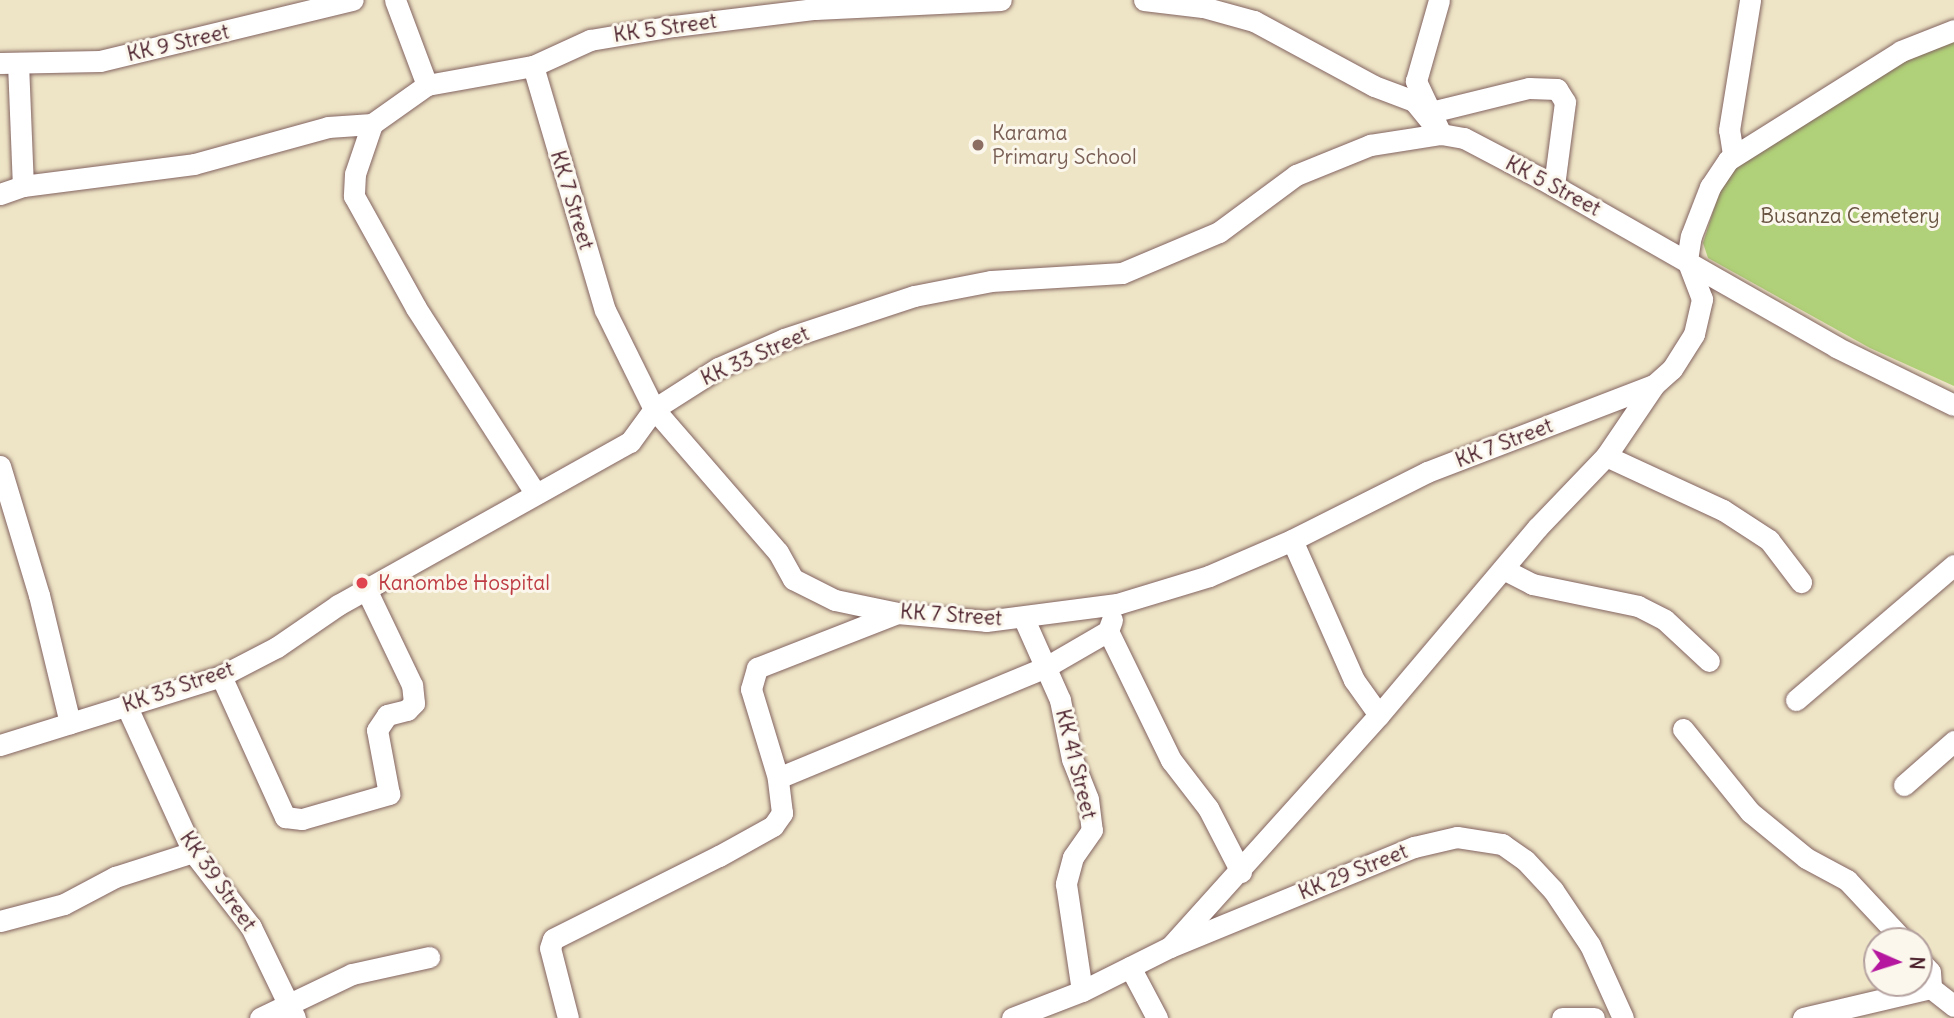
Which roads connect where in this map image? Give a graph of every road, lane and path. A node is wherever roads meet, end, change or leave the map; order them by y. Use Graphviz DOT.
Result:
graph roads {
  1 [pos="354,0"];
  2 [pos="396,0"];
  3 [pos="1001,0"];
  4 [pos="1144,0"];
  5 [pos="1439,0"];
  6 [pos="1751,0"];
  7 [pos="814,5"];
  8 [pos="294,9"];
  9 [pos="1954,30"];
  10 [pos="9,63"];
  11 [pos="533,66"];
  12 [pos="427,85"];
  13 [pos="1431,112"];
  14 [pos="372,124"];
  15 [pos="1441,134"];
  16 [pos="1733,154"];
  17 [pos="1554,185"];
  18 [pos="23,186"];
  19 [pos="0,194"];
  20 [pos="1687,260"];
  21 [pos="1654,384"];
  22 [pos="1954,405"];
  23 [pos="654,409"];
  24 [pos="1606,456"];
  25 [pos="0,466"];
  26 [pos="535,493"];
  27 [pos="1292,540"];
  28 [pos="1954,565"];
  29 [pos="1503,569"];
  30 [pos="1801,582"];
  31 [pos="366,589"];
  32 [pos="1117,604"];
  33 [pos="897,612"];
  34 [pos="1024,619"];
  35 [pos="1108,631"];
  36 [pos="1709,661"];
  37 [pos="1046,667"];
  38 [pos="221,676"];
  39 [pos="1796,700"];
  40 [pos="126,705"];
  41 [pos="1379,715"];
  42 [pos="69,723"];
  43 [pos="1683,729"];
  44 [pos="1954,741"];
  45 [pos="0,745"];
  46 [pos="778,778"];
  47 [pos="1904,785"];
  48 [pos="193,852"];
  49 [pos="1241,872"];
  50 [pos="0,921"];
  51 [pos="1890,927"];
  52 [pos="1170,947"];
  53 [pos="429,957"];
  54 [pos="1130,967"];
  55 [pos="1933,990"];
  56 [pos="1083,991"];
  57 [pos="1893,997"];
  58 [pos="1954,1006"];
  59 [pos="293,1011"];
  60 [pos="260,1018"];
  61 [pos="568,1018"];
  62 [pos="1013,1018"];
  63 [pos="1157,1018"];
  64 [pos="1562,1018"];
  65 [pos="1594,1018"];
  66 [pos="1623,1018"];
  67 [pos="1803,1018"];
  1 -- 8 [label="street, KK 9 Street"];
  2 -- 12 [label="street"];
  3 -- 7 [label="street, KK 5 Street"];
  4 -- 15 [label="street"];
  5 -- 13 [label="street"];
  6 -- 16 [label="street"];
  7 -- 11 [label="street, KK 5 Street"];
  8 -- 10 [label="street, KK 9 Street"];
  9 -- 16 [label="street"];
  10 -- 18 [label="street"];
  11 -- 12 [label="street, KK 5 Street"];
  11 -- 23 [label="street, KK 7 Street"];
  12 -- 14 [label="street"];
  13 -- 15 [label="street"];
  13 -- 17 [label="street"];
  14 -- 18 [label="street"];
  14 -- 26 [label="street"];
  15 -- 17 [label="street, KK 5 Street"];
  15 -- 23 [label="street, KK 33 Street"];
  16 -- 20 [label="street"];
  17 -- 20 [label="street, KK 5 Street"];
  18 -- 19 [label="street"];
  20 -- 21 [label="street, KK 7 Street"];
  20 -- 22 [label="street, KK 5 Street"];
  21 -- 24 [label="street, KK 7 Street"];
  21 -- 27 [label="street, KK 7 Street"];
  23 -- 26 [label="street, KK 33 Street"];
  23 -- 33 [label="street, KK 7 Street"];
  24 -- 29 [label="street, KK 7 Street"];
  24 -- 30 [label="street"];
  25 -- 42 [label="street"];
  26 -- 31 [label="street, KK 33 Street"];
  27 -- 32 [label="street, KK 7 Street"];
  27 -- 41 [label="street"];
  28 -- 39 [label="street"];
  29 -- 36 [label="street"];
  29 -- 41 [label="street, KK 7 Street"];
  31 -- 38 [label="street, KK 33 Street"];
  31 -- 38 [label="street"];
  32 -- 34 [label="street, KK 7 Street"];
  32 -- 35 [label="street"];
  33 -- 34 [label="street, KK 7 Street"];
  33 -- 46 [label="street"];
  34 -- 37 [label="street, KK 41 Street"];
  35 -- 37 [label="street"];
  35 -- 49 [label="street"];
  37 -- 46 [label="street"];
  37 -- 56 [label="street, KK 41 Street"];
  38 -- 40 [label="street, KK 33 Street"];
  40 -- 42 [label="street, KK 33 Street"];
  40 -- 48 [label="street, KK 39 Street"];
  41 -- 49 [label="street, KK 7 Street"];
  42 -- 45 [label="street, KK 33 Street"];
  43 -- 51 [label="street"];
  44 -- 47 [label="street"];
  46 -- 61 [label="street"];
  48 -- 50 [label="street"];
  48 -- 59 [label="street, KK 39 Street"];
  49 -- 52 [label="street, KK 7 Street"];
  52 -- 54 [label="street, KK 29 Street"];
  52 -- 66 [label="street, KK 29 Street"];
  53 -- 59 [label="street"];
  54 -- 56 [label="street, KK 29 Street"];
  54 -- 63 [label="street"];
  55 -- 58 [label="street"];
  56 -- 62 [label="street, KK 29 Street"];
  57 -- 67 [label="street"];
  59 -- 60 [label="street"];
  64 -- 65 [label="street"];
}
